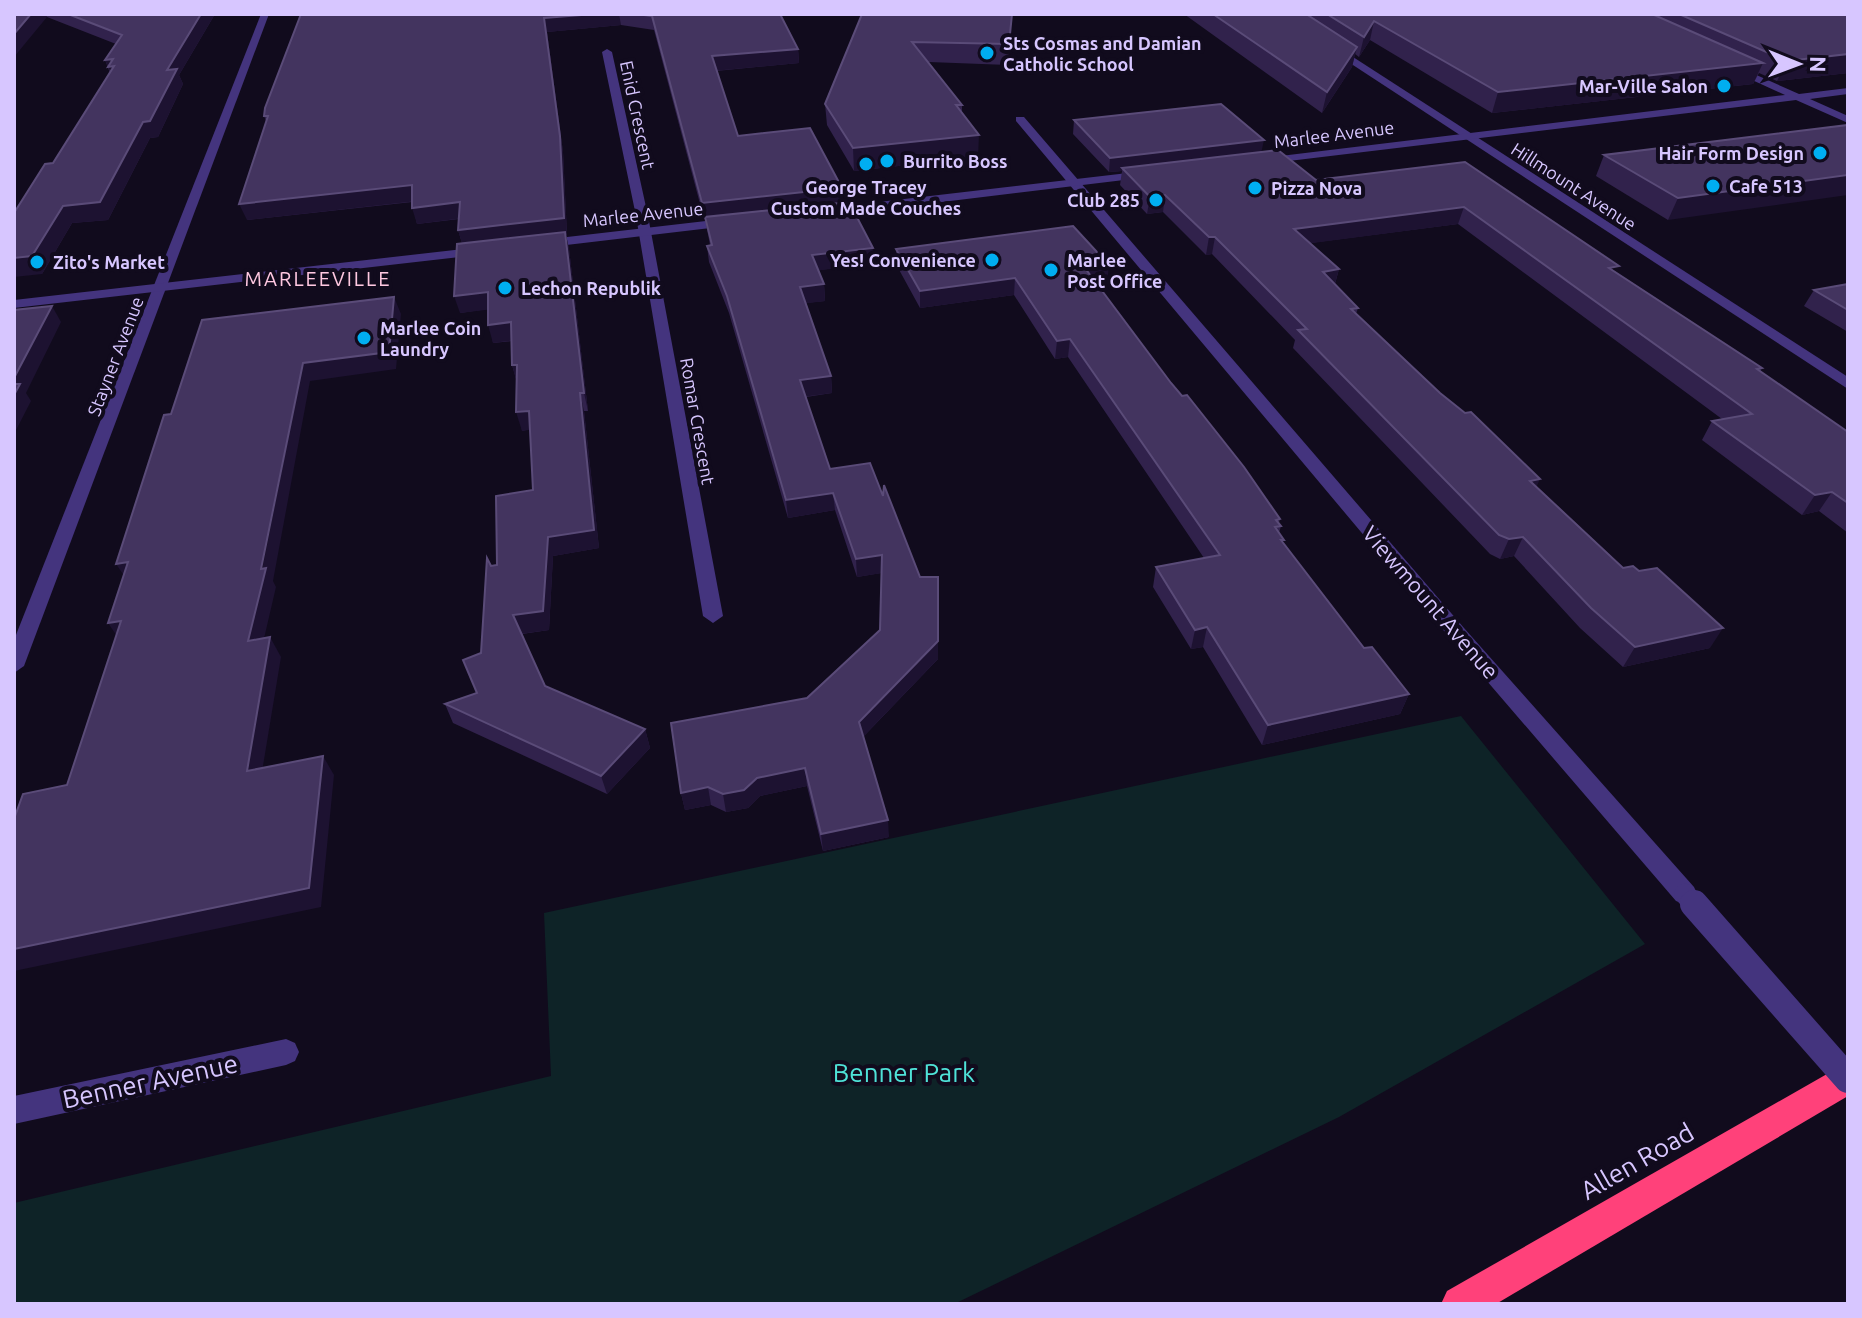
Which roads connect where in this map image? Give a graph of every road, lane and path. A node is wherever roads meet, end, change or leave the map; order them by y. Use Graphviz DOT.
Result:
graph roads {
  1 [pos="265,14"];
  2 [pos="1321,40"];
  3 [pos="607,52"];
  4 [pos="1716,60"];
  5 [pos="1848,91"];
  6 [pos="1798,96"];
  7 [pos="1020,119"];
  8 [pos="1848,120"];
  9 [pos="1466,137"];
  10 [pos="1250,162"];
  11 [pos="1164,173"];
  12 [pos="1072,184"];
  13 [pos="818,213"];
  14 [pos="755,220"];
  15 [pos="644,232"];
  16 [pos="520,246"];
  17 [pos="489,250"];
  18 [pos="161,288"];
  19 [pos="14,304"];
  20 [pos="1848,384"];
  21 [pos="713,616"];
  22 [pos="14,666"];
  23 [pos="286,1052"];
  24 [pos="1848,1078"];
  25 [pos="14,1110"];
  26 [pos="1460,1304"];
  1 -- 18 [label="street, Stayner Avenue"];
  2 -- 9 [label="street, Hillmount Avenue"];
  3 -- 15 [label="street, Enid Crescent"];
  4 -- 6 [label="street"];
  5 -- 6 [label="street, Marlee Avenue"];
  6 -- 8 [label="street"];
  6 -- 9 [label="street, Marlee Avenue"];
  7 -- 12 [label="street, Viewmount Avenue"];
  9 -- 10 [label="street, Marlee Avenue"];
  9 -- 20 [label="street, Hillmount Avenue"];
  11 -- 12 [label="street"];
  12 -- 13 [label="street"];
  12 -- 24 [label="street, Viewmount Avenue, bridge"];
  14 -- 15 [label="street, Marlee Avenue"];
  15 -- 16 [label="street, Marlee Avenue"];
  15 -- 21 [label="street, Romar Crescent"];
  17 -- 18 [label="street"];
  18 -- 19 [label="street"];
  18 -- 22 [label="street, Stayner Avenue"];
  23 -- 25 [label="street, Benner Avenue"];
  24 -- 26 [label="highway, Allen Road"];
}
